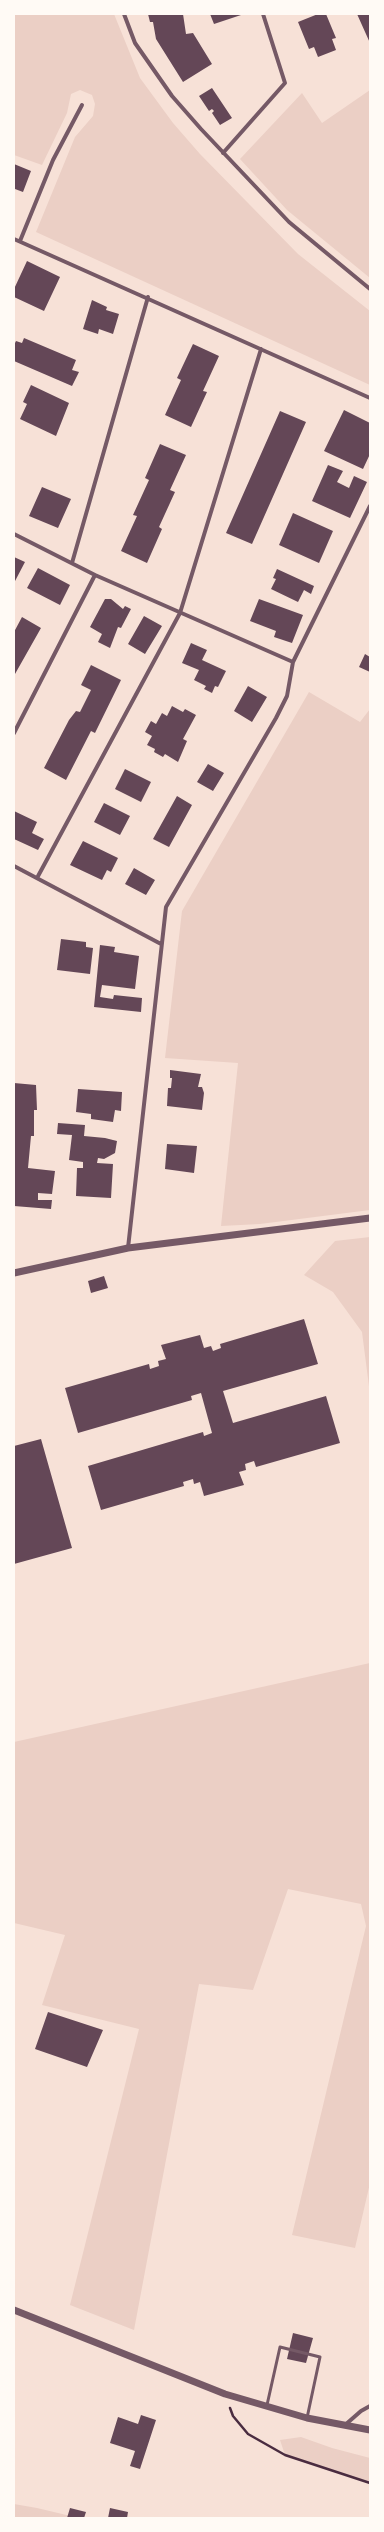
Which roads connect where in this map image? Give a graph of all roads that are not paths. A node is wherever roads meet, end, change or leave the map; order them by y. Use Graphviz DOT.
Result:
graph roads {
  1 [pos="124,14"];
  2 [pos="263,14"];
  3 [pos="82,105"];
  4 [pos="223,153"];
  5 [pos="14,238"];
  6 [pos="20,241"];
  7 [pos="370,289"];
  8 [pos="148,297"];
  9 [pos="261,349"];
  10 [pos="370,398"];
  11 [pos="370,506"];
  12 [pos="14,534"];
  13 [pos="72,563"];
  14 [pos="95,576"];
  15 [pos="180,613"];
  16 [pos="293,662"];
  17 [pos="14,733"];
  18 [pos="14,866"];
  19 [pos="36,878"];
  20 [pos="161,944"];
  21 [pos="370,1218"];
  22 [pos="128,1248"];
  23 [pos="14,1273"];
  24 [pos="14,2310"];
  25 [pos="266,2406"];
  26 [pos="370,2406"];
  27 [pos="307,2418"];
  28 [pos="345,2426"];
  29 [pos="370,2430"];
  1 -- 4 [label="street"];
  2 -- 4 [label="street"];
  3 -- 6 [label="street"];
  4 -- 7 [label="street"];
  5 -- 6 [label="street"];
  6 -- 8 [label="street"];
  8 -- 9 [label="street"];
  8 -- 13 [label="street"];
  9 -- 10 [label="street"];
  9 -- 15 [label="street"];
  11 -- 16 [label="street"];
  12 -- 13 [label="street"];
  13 -- 14 [label="street"];
  14 -- 15 [label="street"];
  14 -- 17 [label="street"];
  15 -- 16 [label="street"];
  15 -- 19 [label="street"];
  16 -- 20 [label="street"];
  18 -- 19 [label="street"];
  19 -- 20 [label="street"];
  20 -- 22 [label="street"];
  21 -- 22 [label="street"];
  22 -- 23 [label="street"];
  24 -- 25 [label="street"];
  25 -- 27 [label="street"];
  25 -- 27 [label="lane"];
  26 -- 28 [label="street"];
  27 -- 28 [label="street"];
  28 -- 29 [label="street"];
}
